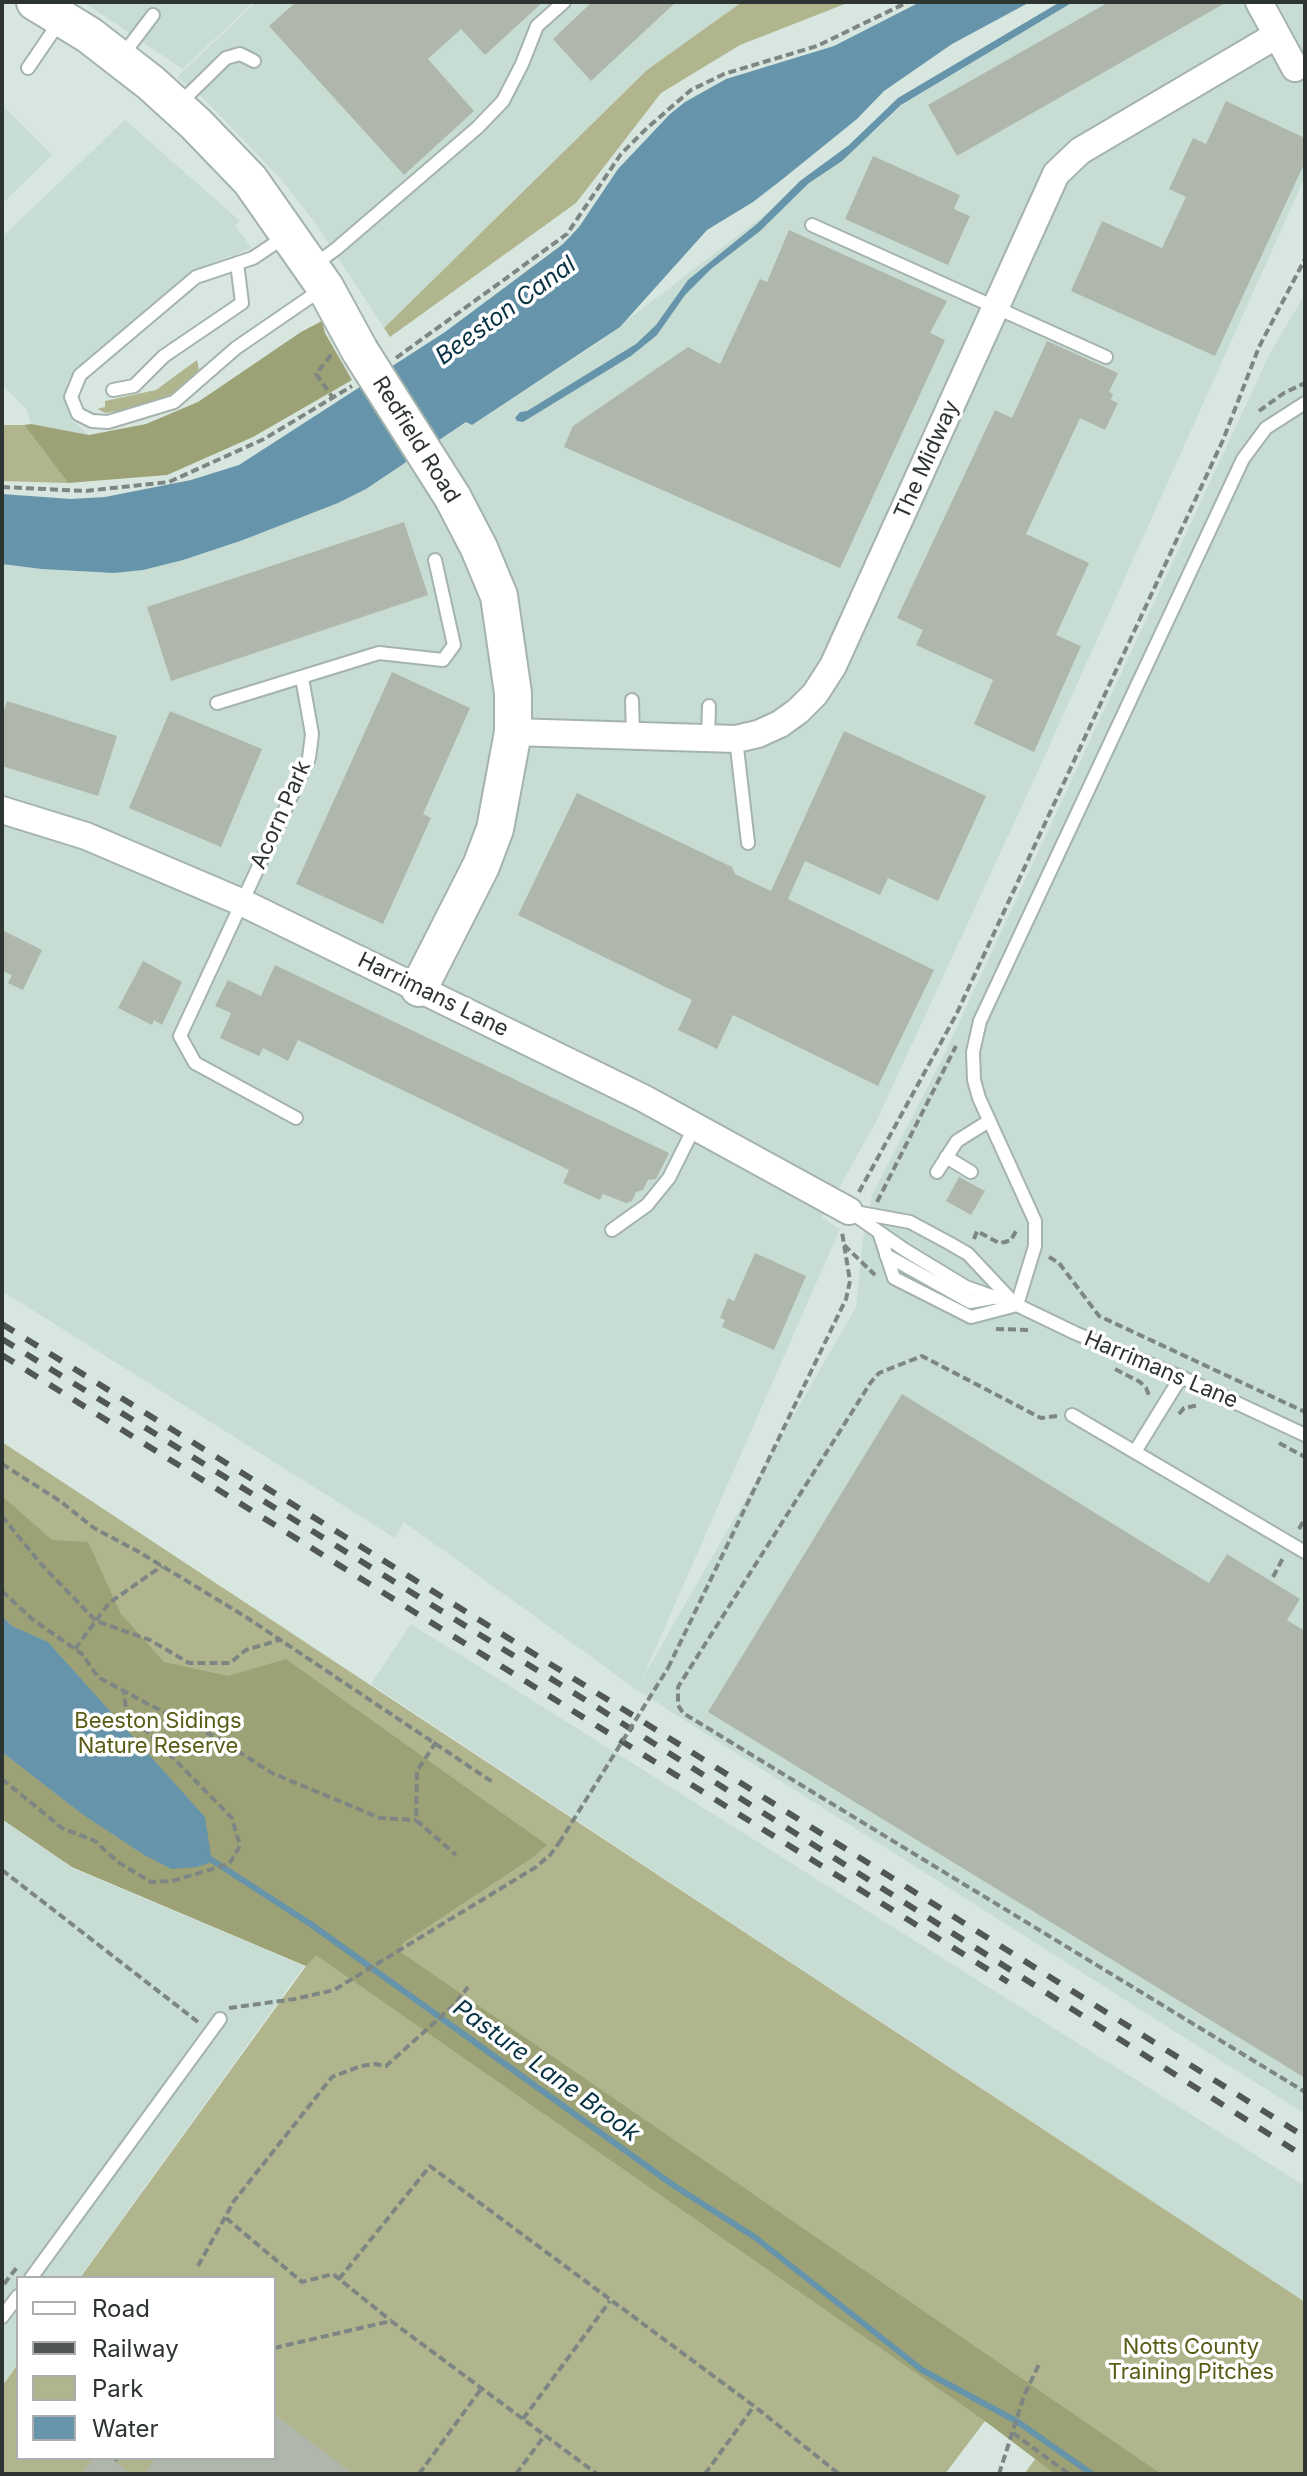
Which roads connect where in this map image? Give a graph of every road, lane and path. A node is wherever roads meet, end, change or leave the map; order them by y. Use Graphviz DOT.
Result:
graph roads {
  1 [pos="564,2"];
  2 [pos="908,2"];
  3 [pos="1259,2"];
  4 [pos="49,10"];
  5 [pos="153,15"];
  6 [pos="1277,35"];
  7 [pos="120,59"];
  8 [pos="254,61"];
  9 [pos="28,68"];
  10 [pos="1295,68"];
  11 [pos="176,106"];
  12 [pos="812,225"];
  13 [pos="289,234"];
  14 [pos="1305,259"];
  15 [pos="237,263"];
  16 [pos="318,277"];
  17 [pos="996,308"];
  18 [pos="1106,357"];
  19 [pos="359,363"];
  20 [pos="113,390"];
  21 [pos="333,398"];
  22 [pos="1305,403"];
  23 [pos="1225,436"];
  24 [pos="1231,439"];
  25 [pos="2,487"];
  26 [pos="435,560"];
  27 [pos="302,678"];
  28 [pos="632,700"];
  29 [pos="217,703"];
  30 [pos="709,706"];
  31 [pos="513,732"];
  32 [pos="633,736"];
  33 [pos="708,739"];
  34 [pos="736,739"];
  35 [pos="2,810"];
  36 [pos="748,843"];
  37 [pos="241,902"];
  38 [pos="419,988"];
  39 [pos="957,1061"];
  40 [pos="296,1118"];
  41 [pos="989,1121"];
  42 [pos="695,1126"];
  43 [pos="946,1157"];
  44 [pos="937,1172"];
  45 [pos="971,1172"];
  46 [pos="875,1204"];
  47 [pos="848,1212"];
  48 [pos="1018,1225"];
  49 [pos="612,1230"];
  50 [pos="879,1232"];
  51 [pos="1015,1234"];
  52 [pos="844,1245"];
  53 [pos="972,1245"];
  54 [pos="1035,1246"];
  55 [pos="886,1255"];
  56 [pos="876,1277"];
  57 [pos="995,1297"];
  58 [pos="1017,1305"];
  59 [pos="993,1329"];
  60 [pos="1036,1330"];
  61 [pos="1114,1369"];
  62 [pos="1181,1377"];
  63 [pos="1210,1407"];
  64 [pos="1160,1410"];
  65 [pos="1305,1412"];
  66 [pos="1072,1415"];
  67 [pos="1305,1435"];
  68 [pos="1278,1443"];
  69 [pos="1136,1450"];
  70 [pos="1305,1457"];
  71 [pos="2,1464"];
  72 [pos="2,1516"];
  73 [pos="1305,1552"];
  74 [pos="162,1566"];
  75 [pos="2,1591"];
  76 [pos="96,1621"];
  77 [pos="279,1640"];
  78 [pos="75,1649"];
  79 [pos="124,1691"];
  80 [pos="436,1742"];
  81 [pos="2,1779"];
  82 [pos="494,1783"];
  83 [pos="416,1820"];
  84 [pos="456,1855"];
  85 [pos="2,1870"];
  86 [pos="468,1987"];
  87 [pos="224,2013"];
  88 [pos="200,2024"];
  89 [pos="1305,2092"];
  90 [pos="226,2218"];
  91 [pos="198,2266"];
  92 [pos="32,2276"];
  93 [pos="339,2279"];
  94 [pos="16,2299"];
  95 [pos="610,2301"];
  96 [pos="2,2317"];
  97 [pos="391,2321"];
  98 [pos="276,2348"];
  99 [pos="1039,2364"];
  100 [pos="481,2388"];
  101 [pos="754,2406"];
  102 [pos="523,2419"];
  103 [pos="545,2435"];
  104 [pos="1011,2435"];
  105 [pos="419,2474"];
  106 [pos="516,2474"];
  107 [pos="597,2474"];
  108 [pos="705,2474"];
  109 [pos="839,2474"];
  110 [pos="999,2474"];
  111 [pos="1069,2474"];
  1 -- 16 [label="lane"];
  2 -- 19 [label="path"];
  3 -- 6 [label="street"];
  4 -- 7 [label="street, Redfield Road"];
  4 -- 9 [label="lane"];
  5 -- 7 [label="lane"];
  6 -- 10 [label="street"];
  6 -- 17 [label="street, The Midway"];
  7 -- 11 [label="street, Redfield Road"];
  8 -- 11 [label="lane"];
  11 -- 13 [label="street, Redfield Road"];
  12 -- 17 [label="lane"];
  13 -- 15 [label="lane"];
  13 -- 16 [label="street, Redfield Road"];
  14 -- 23 [label="path"];
  15 -- 16 [label="lane"];
  15 -- 20 [label="lane"];
  16 -- 19 [label="street, Redfield Road"];
  17 -- 18 [label="lane"];
  17 -- 34 [label="street, The Midway"];
  19 -- 21 [label="path"];
  19 -- 21 [label="path"];
  19 -- 31 [label="street, Redfield Road, bridge"];
  21 -- 25 [label="path"];
  22 -- 41 [label="lane"];
  23 -- 24 [label="path"];
  23 -- 47 [label="path"];
  26 -- 27 [label="lane"];
  27 -- 29 [label="lane"];
  27 -- 37 [label="lane, Acorn Park"];
  28 -- 32 [label="lane"];
  30 -- 33 [label="lane"];
  31 -- 32 [label="street, The Midway"];
  31 -- 38 [label="street, Redfield Road"];
  32 -- 33 [label="street, The Midway"];
  33 -- 34 [label="street, The Midway"];
  34 -- 36 [label="lane"];
  35 -- 37 [label="street, Harrimans Lane"];
  37 -- 38 [label="street, Harrimans Lane"];
  37 -- 40 [label="lane, Acorn Park"];
  38 -- 42 [label="street, Harrimans Lane"];
  39 -- 46 [label="path"];
  41 -- 43 [label="lane"];
  41 -- 54 [label="lane"];
  42 -- 47 [label="street, Harrimans Lane"];
  42 -- 49 [label="lane"];
  43 -- 44 [label="lane"];
  43 -- 45 [label="lane"];
  47 -- 50 [label="lane, Harrimans Lane"];
  47 -- 52 [label="path"];
  47 -- 58 [label="lane, Harrimans Lane"];
  48 -- 51 [label="path"];
  50 -- 55 [label="lane"];
  50 -- 57 [label="lane, Harrimans Lane"];
  51 -- 53 [label="path"];
  51 -- 54 [label="path"];
  52 -- 56 [label="path"];
  52 -- 87 [label="path, bridge"];
  54 -- 58 [label="lane"];
  54 -- 65 [label="path"];
  55 -- 57 [label="lane"];
  55 -- 58 [label="lane"];
  57 -- 58 [label="lane, Harrimans Lane"];
  58 -- 62 [label="lane, Harrimans Lane"];
  59 -- 60 [label="path"];
  61 -- 64 [label="path"];
  62 -- 64 [label="lane"];
  62 -- 67 [label="lane, Harrimans Lane"];
  63 -- 64 [label="path"];
  64 -- 69 [label="lane"];
  66 -- 69 [label="lane"];
  66 -- 89 [label="path"];
  68 -- 70 [label="path"];
  69 -- 73 [label="lane"];
  71 -- 74 [label="path"];
  72 -- 76 [label="path"];
  74 -- 76 [label="path"];
  74 -- 77 [label="path"];
  75 -- 78 [label="path"];
  76 -- 77 [label="path"];
  76 -- 78 [label="path"];
  77 -- 80 [label="path"];
  78 -- 79 [label="path"];
  79 -- 81 [label="path"];
  79 -- 83 [label="path"];
  80 -- 82 [label="path"];
  80 -- 83 [label="path"];
  83 -- 84 [label="path"];
  85 -- 88 [label="path"];
  86 -- 90 [label="path"];
  87 -- 92 [label="lane"];
  90 -- 91 [label="path"];
  90 -- 93 [label="path"];
  93 -- 95 [label="path"];
  93 -- 97 [label="path"];
  94 -- 96 [label="lane"];
  95 -- 101 [label="path"];
  95 -- 102 [label="path"];
  97 -- 98 [label="path"];
  97 -- 100 [label="path"];
  99 -- 104 [label="path"];
  100 -- 102 [label="path"];
  100 -- 105 [label="path"];
  101 -- 108 [label="path"];
  101 -- 109 [label="path"];
  102 -- 103 [label="path"];
  103 -- 106 [label="path"];
  103 -- 107 [label="path"];
  104 -- 110 [label="path"];
  104 -- 111 [label="path"];
}
